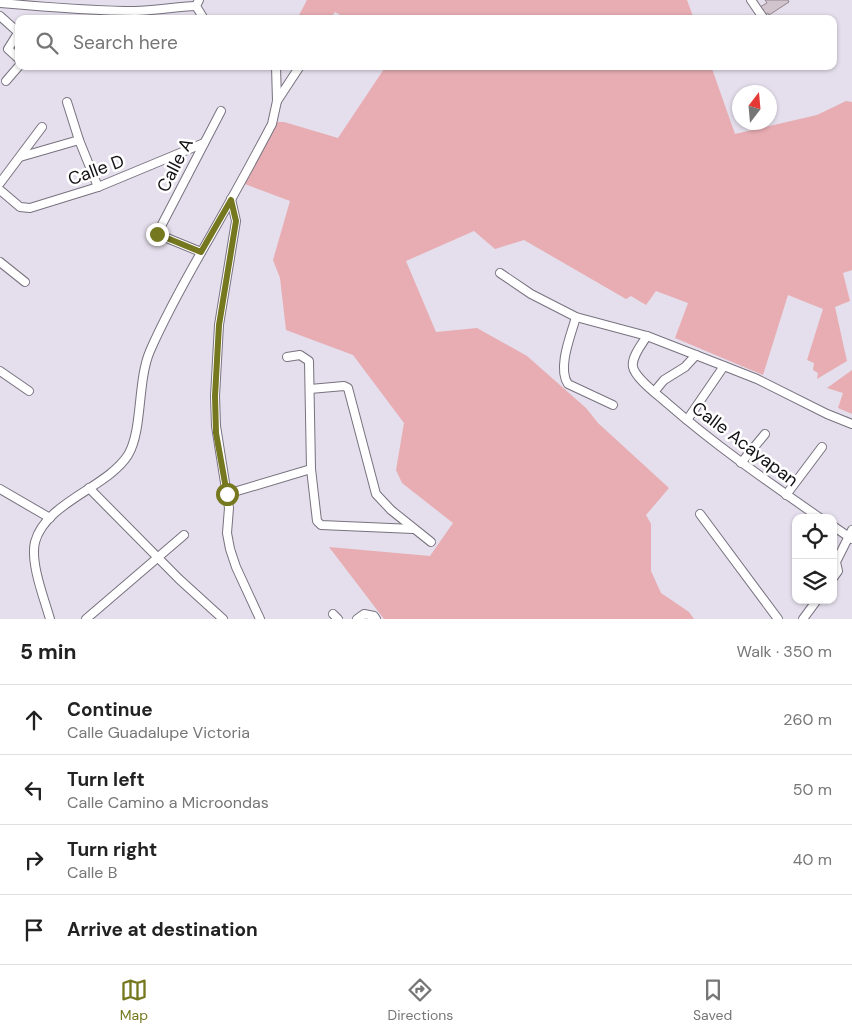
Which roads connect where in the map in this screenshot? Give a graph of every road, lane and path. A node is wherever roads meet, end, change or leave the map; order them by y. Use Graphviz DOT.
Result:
graph roads {
  1 [pos="95,0"];
  2 [pos="751,0"];
  3 [pos="12,2"];
  4 [pos="0,3"];
  5 [pos="198,3"];
  6 [pos="90,10"];
  7 [pos="202,15"];
  8 [pos="761,15"];
  9 [pos="0,16"];
  10 [pos="15,29"];
  11 [pos="15,39"];
  12 [pos="15,55"];
  13 [pos="16,70"];
  14 [pos="276,70"];
  15 [pos="297,70"];
  16 [pos="6,81"];
  17 [pos="277,101"];
  18 [pos="67,102"];
  19 [pos="220,111"];
  20 [pos="42,127"];
  21 [pos="79,140"];
  22 [pos="204,143"];
  23 [pos="20,157"];
  24 [pos="0,183"];
  25 [pos="98,187"];
  26 [pos="0,190"];
  27 [pos="231,200"];
  28 [pos="201,252"];
  29 [pos="0,262"];
  30 [pos="500,273"];
  31 [pos="25,282"];
  32 [pos="576,317"];
  33 [pos="647,336"];
  34 [pos="696,355"];
  35 [pos="287,357"];
  36 [pos="724,366"];
  37 [pos="0,371"];
  38 [pos="310,389"];
  39 [pos="29,391"];
  40 [pos="654,392"];
  41 [pos="614,405"];
  42 [pos="687,420"];
  43 [pos="852,424"];
  44 [pos="766,434"];
  45 [pos="822,447"];
  46 [pos="741,463"];
  47 [pos="311,469"];
  48 [pos="89,488"];
  49 [pos="0,489"];
  50 [pos="227,494"];
  51 [pos="786,495"];
  52 [pos="700,514"];
  53 [pos="814,514"];
  54 [pos="50,518"];
  55 [pos="837,528"];
  56 [pos="413,529"];
  57 [pos="184,535"];
  58 [pos="851,535"];
  59 [pos="431,542"];
  60 [pos="158,558"];
  61 [pos="837,560"];
  62 [pos="814,604"];
  63 [pos="50,619"];
  64 [pos="86,619"];
  65 [pos="223,619"];
  66 [pos="260,619"];
  67 [pos="357,619"];
  68 [pos="376,619"];
  69 [pos="778,619"];
  70 [pos="803,619"];
  1 -- 6 [label="street"];
  2 -- 8 [label="street"];
  3 -- 4 [label="street"];
  3 -- 6 [label="street"];
  5 -- 6 [label="street"];
  5 -- 7 [label="street"];
  9 -- 10 [label="street"];
  11 -- 12 [label="street"];
  13 -- 16 [label="street"];
  14 -- 17 [label="street"];
  15 -- 17 [label="street"];
  17 -- 27 [label="street"];
  18 -- 21 [label="street"];
  19 -- 22 [label="street, Calle A"];
  20 -- 23 [label="street"];
  21 -- 23 [label="street"];
  21 -- 25 [label="street"];
  22 -- 25 [label="street, Calle D"];
  22 -- 28 [label="street, Calle A"];
  23 -- 24 [label="street"];
  25 -- 26 [label="street, Calle D"];
  27 -- 28 [label="street"];
  27 -- 50 [label="street"];
  28 -- 48 [label="street"];
  29 -- 31 [label="street"];
  30 -- 32 [label="street"];
  32 -- 33 [label="street"];
  32 -- 41 [label="street"];
  33 -- 34 [label="street"];
  33 -- 40 [label="street, Calle Acayapan"];
  34 -- 36 [label="street"];
  34 -- 40 [label="street"];
  35 -- 38 [label="street"];
  36 -- 42 [label="street"];
  36 -- 43 [label="street"];
  37 -- 39 [label="street"];
  38 -- 47 [label="street"];
  38 -- 56 [label="street"];
  40 -- 42 [label="street, Calle Acayapan"];
  42 -- 46 [label="street, Calle Acayapan"];
  44 -- 46 [label="street"];
  45 -- 51 [label="street"];
  46 -- 51 [label="street, Calle Acayapan"];
  47 -- 50 [label="street"];
  47 -- 56 [label="street"];
  48 -- 54 [label="street"];
  48 -- 60 [label="street"];
  49 -- 54 [label="street"];
  50 -- 66 [label="street"];
  51 -- 53 [label="street, Calle Acayapan"];
  52 -- 69 [label="street"];
  54 -- 63 [label="street"];
  55 -- 58 [label="street"];
  56 -- 59 [label="street"];
  57 -- 60 [label="street"];
  58 -- 61 [label="street"];
  60 -- 64 [label="street"];
  60 -- 65 [label="street"];
  62 -- 70 [label="street"];
  67 -- 68 [label="street"];
}
